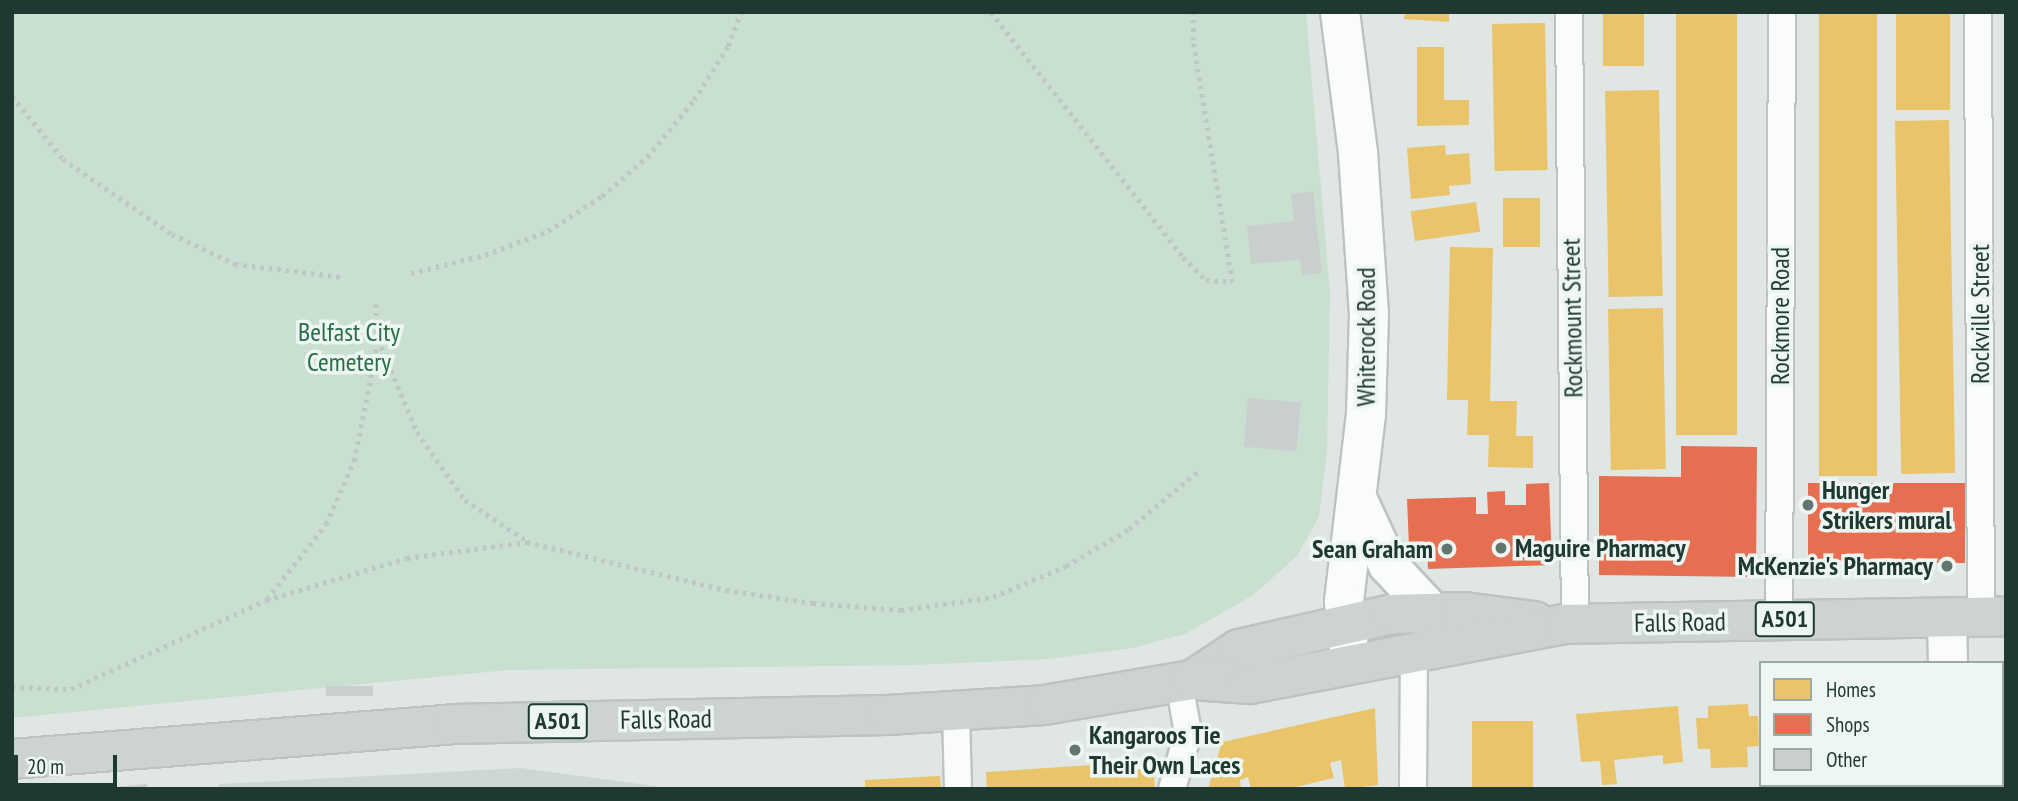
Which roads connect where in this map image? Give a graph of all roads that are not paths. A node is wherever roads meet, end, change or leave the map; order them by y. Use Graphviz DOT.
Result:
graph roads {
  1 [pos="1340,12"];
  2 [pos="1569,12"];
  3 [pos="1782,12"];
  4 [pos="1978,12"];
  5 [pos="1357,498"];
  6 [pos="1431,611"];
  7 [pos="1978,617"];
  8 [pos="1779,619"];
  9 [pos="1345,623"];
  10 [pos="1569,624"];
  11 [pos="1413,653"];
  12 [pos="1949,661"];
  13 [pos="1351,662"];
  14 [pos="1186,682"];
  15 [pos="956,712"];
  16 [pos="12,759"];
  17 [pos="958,789"];
  18 [pos="1172,789"];
  19 [pos="1413,789"];
  1 -- 5 [label="street, Whiterock Road"];
  2 -- 10 [label="street, Rockmount Street"];
  3 -- 8 [label="street, Rockmore Road"];
  4 -- 7 [label="street, Rockville Street"];
  5 -- 6 [label="street"];
  5 -- 9 [label="street, Whiterock Road"];
  6 -- 9 [label="main road, Falls Road / A501"];
  6 -- 10 [label="main road, Falls Road / A501"];
  7 -- 8 [label="main road, Falls Road / A501"];
  7 -- 12 [label="street"];
  8 -- 10 [label="main road, Falls Road / A501"];
  9 -- 13 [label="street, Whiterock Road"];
  9 -- 14 [label="main road, Falls Road / A501"];
  10 -- 11 [label="main road, Falls Road / A501"];
  11 -- 13 [label="main road, Falls Road / A501"];
  11 -- 19 [label="street"];
  13 -- 14 [label="main road, Falls Road / A501"];
  14 -- 15 [label="main road, Falls Road / A501"];
  14 -- 18 [label="street"];
  15 -- 16 [label="main road, Falls Road / A501"];
  15 -- 17 [label="street"];
}
